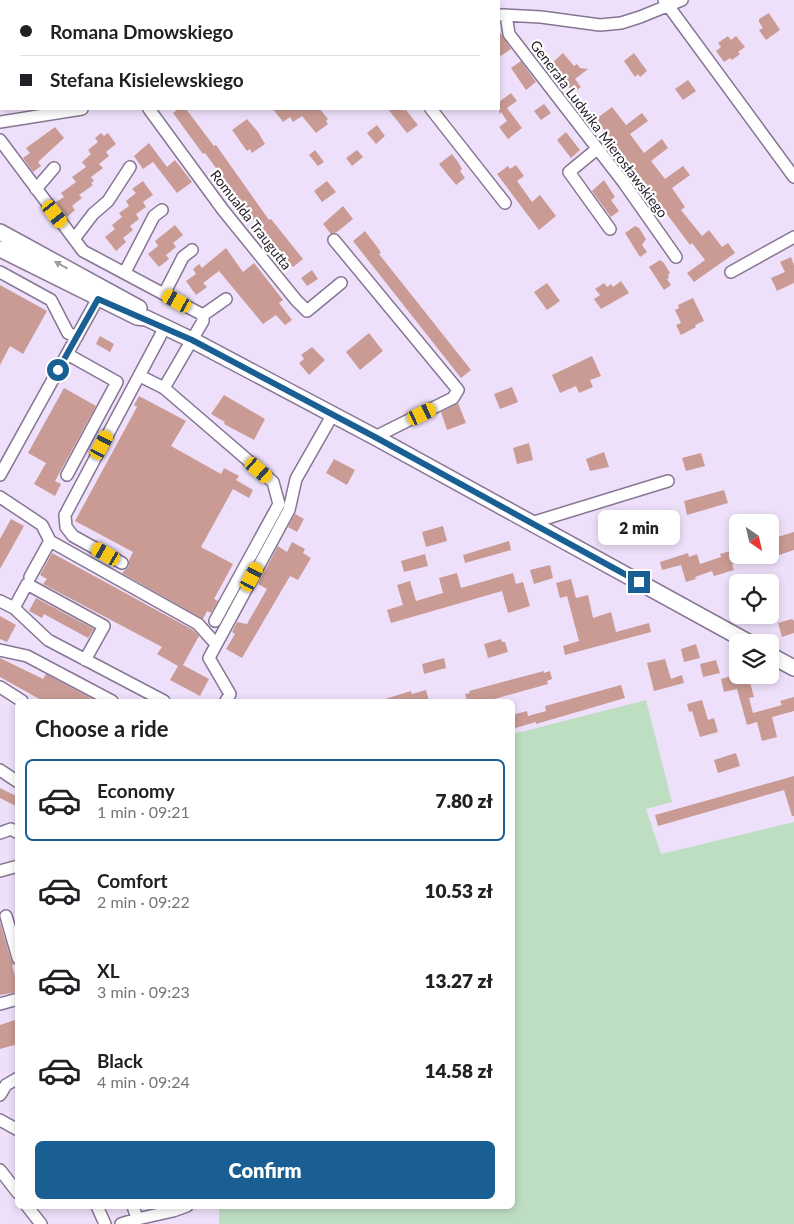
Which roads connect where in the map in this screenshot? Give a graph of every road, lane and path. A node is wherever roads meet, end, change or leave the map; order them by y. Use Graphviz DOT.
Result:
graph roads {
  1 [pos="682,0"];
  2 [pos="666,3"];
  3 [pos="502,15"];
  4 [pos="66,110"];
  5 [pos="150,110"];
  6 [pos="432,110"];
  7 [pos="51,111"];
  8 [pos="0,122"];
  9 [pos="0,140"];
  10 [pos="597,149"];
  11 [pos="130,167"];
  12 [pos="54,168"];
  13 [pos="794,177"];
  14 [pos="36,189"];
  15 [pos="505,204"];
  16 [pos="162,210"];
  17 [pos="610,228"];
  18 [pos="0,232"];
  19 [pos="794,236"];
  20 [pos="74,239"];
  21 [pos="334,240"];
  22 [pos="0,249"];
  23 [pos="192,250"];
  24 [pos="676,257"];
  25 [pos="0,272"];
  26 [pos="125,272"];
  27 [pos="730,272"];
  28 [pos="341,283"];
  29 [pos="101,294"];
  30 [pos="164,294"];
  31 [pos="226,299"];
  32 [pos="203,315"];
  33 [pos="166,327"];
  34 [pos="77,337"];
  35 [pos="192,340"];
  36 [pos="67,354"];
  37 [pos="140,376"];
  38 [pos="164,388"];
  39 [pos="333,414"];
  40 [pos="375,437"];
  41 [pos="0,475"];
  42 [pos="67,475"];
  43 [pos="668,481"];
  44 [pos="0,498"];
  45 [pos="531,524"];
  46 [pos="50,541"];
  47 [pos="122,564"];
  48 [pos="30,577"];
  49 [pos="0,601"];
  50 [pos="14,608"];
  51 [pos="215,621"];
  52 [pos="733,634"];
  53 [pos="216,644"];
  54 [pos="0,650"];
  55 [pos="85,660"];
  56 [pos="779,660"];
  57 [pos="794,668"];
  58 [pos="0,687"];
  59 [pos="19,699"];
  60 [pos="108,699"];
  61 [pos="160,699"];
  62 [pos="227,699"];
  63 [pos="0,770"];
  64 [pos="15,780"];
  65 [pos="15,831"];
  66 [pos="0,833"];
  67 [pos="15,867"];
  68 [pos="0,871"];
  69 [pos="6,916"];
  70 [pos="15,948"];
  71 [pos="15,1000"];
  72 [pos="0,1004"];
  73 [pos="15,1080"];
  74 [pos="2,1088"];
  75 [pos="0,1120"];
  76 [pos="15,1128"];
  77 [pos="0,1170"];
  78 [pos="15,1189"];
  79 [pos="29,1209"];
  80 [pos="98,1209"];
  81 [pos="134,1209"];
  82 [pos="179,1209"];
  83 [pos="137,1219"];
  84 [pos="41,1224"];
  85 [pos="105,1224"];
  86 [pos="121,1224"];
  1 -- 2 [label="street"];
  2 -- 3 [label="street"];
  2 -- 13 [label="street"];
  3 -- 10 [label="street, Generała Ludwika Mierosławskiego"];
  4 -- 7 [label="street"];
  5 -- 28 [label="street, Romualda Traugutta"];
  6 -- 15 [label="street"];
  7 -- 8 [label="street"];
  9 -- 14 [label="street"];
  10 -- 17 [label="street"];
  10 -- 24 [label="street, Generała Ludwika Mierosławskiego"];
  11 -- 20 [label="street"];
  12 -- 14 [label="street"];
  14 -- 20 [label="street"];
  16 -- 26 [label="street"];
  29 -- 18 [label="main road, one-way"];
  19 -- 27 [label="street"];
  20 -- 26 [label="street"];
  21 -- 40 [label="street"];
  22 -- 29 [label="main road"];
  23 -- 30 [label="street"];
  25 -- 34 [label="street"];
  26 -- 30 [label="street"];
  29 -- 33 [label="main road"];
  29 -- 34 [label="street"];
  30 -- 32 [label="street"];
  31 -- 32 [label="street"];
  32 -- 35 [label="street"];
  33 -- 35 [label="main road"];
  33 -- 37 [label="street"];
  34 -- 36 [label="street"];
  35 -- 38 [label="street"];
  35 -- 39 [label="main road"];
  36 -- 41 [label="street"];
  36 -- 42 [label="street"];
  37 -- 38 [label="street"];
  37 -- 47 [label="street"];
  38 -- 51 [label="street"];
  39 -- 40 [label="main road"];
  39 -- 53 [label="street"];
  40 -- 45 [label="main road"];
  43 -- 45 [label="street"];
  44 -- 46 [label="street"];
  45 -- 52 [label="main road"];
  46 -- 48 [label="street"];
  46 -- 53 [label="street"];
  49 -- 50 [label="street"];
  50 -- 55 [label="street"];
  50 -- 55 [label="street"];
  53 -- 62 [label="street"];
  54 -- 60 [label="street"];
  55 -- 61 [label="street"];
  56 -- 57 [label="main road"];
  58 -- 59 [label="street"];
  63 -- 64 [label="street"];
  65 -- 66 [label="street"];
  67 -- 68 [label="street"];
  69 -- 70 [label="street"];
  71 -- 72 [label="street"];
  73 -- 74 [label="street"];
  75 -- 76 [label="street"];
  77 -- 78 [label="street"];
  79 -- 84 [label="street"];
  80 -- 85 [label="street"];
  81 -- 83 [label="street"];
  82 -- 83 [label="street"];
  83 -- 86 [label="street"];
}
